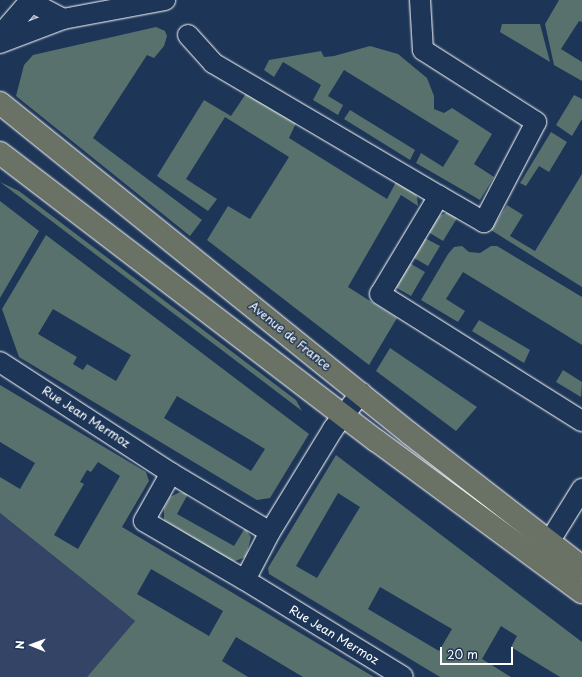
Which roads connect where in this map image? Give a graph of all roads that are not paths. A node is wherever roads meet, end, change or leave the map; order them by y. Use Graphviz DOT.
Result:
graph roads {
  1 [pos="165,0"];
  2 [pos="420,0"];
  3 [pos="31,1"];
  4 [pos="64,19"];
  5 [pos="188,35"];
  6 [pos="0,37"];
  7 [pos="0,43"];
  8 [pos="0,103"];
  9 [pos="0,154"];
  10 [pos="439,196"];
  11 [pos="0,362"];
  12 [pos="361,393"];
  13 [pos="343,415"];
  14 [pos="582,421"];
  15 [pos="171,473"];
  16 [pos="582,489"];
  17 [pos="270,532"];
  18 [pos="549,541"];
  19 [pos="537,560"];
  20 [pos="582,567"];
  21 [pos="245,580"];
  22 [pos="582,592"];
  23 [pos="403,677"];
  1 -- 4 [label="street"];
  2 -- 10 [label="street"];
  3 -- 4 [label="street"];
  3 -- 6 [label="main road"];
  4 -- 7 [label="street"];
  5 -- 10 [label="street"];
  8 -- 12 [label="main road, Avenue de France"];
  9 -- 13 [label="main road"];
  10 -- 14 [label="street"];
  11 -- 15 [label="street, Rue Jean Mermoz"];
  12 -- 13 [label="street"];
  12 -- 18 [label="main road, Avenue de France"];
  13 -- 17 [label="street"];
  13 -- 19 [label="main road"];
  15 -- 17 [label="street, Rue Jean Mermoz"];
  15 -- 21 [label="street, Rue Jean Mermoz"];
  16 -- 18 [label="street"];
  17 -- 21 [label="street"];
  18 -- 19 [label="street"];
  18 -- 20 [label="main road, Avenue de France"];
  19 -- 22 [label="main road"];
  21 -- 23 [label="street, Rue Jean Mermoz"];
}
